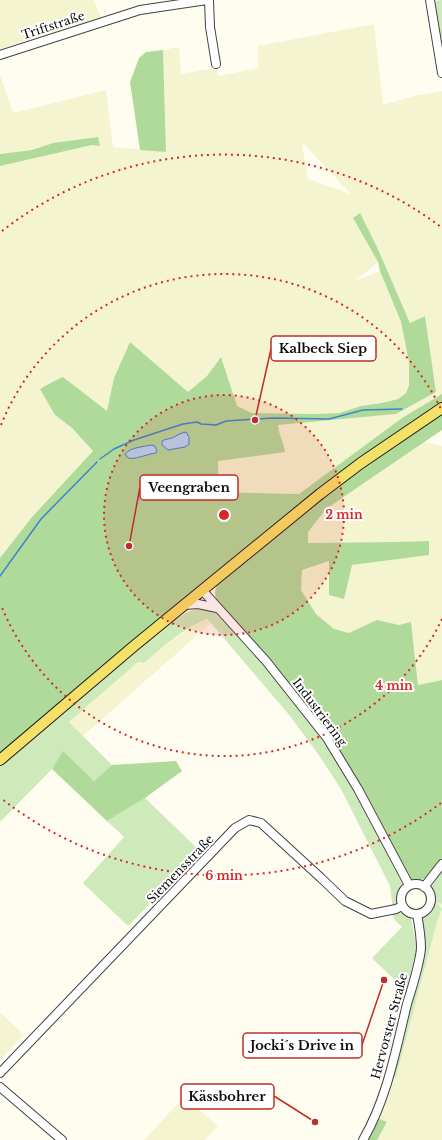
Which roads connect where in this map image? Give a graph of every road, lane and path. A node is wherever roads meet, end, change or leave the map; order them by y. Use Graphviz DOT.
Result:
graph roads {
  1 [pos="208,0"];
  2 [pos="430,0"];
  3 [pos="0,55"];
  4 [pos="216,64"];
  5 [pos="442,73"];
  6 [pos="442,408"];
  7 [pos="202,590"];
  8 [pos="184,605"];
  9 [pos="217,608"];
  10 [pos="0,760"];
  11 [pos="442,864"];
  12 [pos="409,885"];
  13 [pos="424,886"];
  14 [pos="402,906"];
  15 [pos="417,914"];
  16 [pos="0,1073"];
  17 [pos="0,1087"];
  18 [pos="62,1140"];
  19 [pos="363,1140"];
  1 -- 3 [label="street, Triftstraße"];
  1 -- 4 [label="street, Triftstraße"];
  2 -- 5 [label="street"];
  6 -- 7 [label="main road"];
  7 -- 8 [label="main road"];
  7 -- 9 [label="street, Industriering"];
  8 -- 9 [label="street"];
  8 -- 10 [label="main road"];
  9 -- 12 [label="street, Industriering"];
  11 -- 13 [label="street"];
  12 -- 13 [label="street"];
  12 -- 14 [label="street"];
  13 -- 15 [label="street"];
  14 -- 15 [label="street"];
  14 -- 16 [label="street, Siemensstraße"];
  15 -- 19 [label="street, Hervorster Straße"];
  17 -- 18 [label="street"];
}
